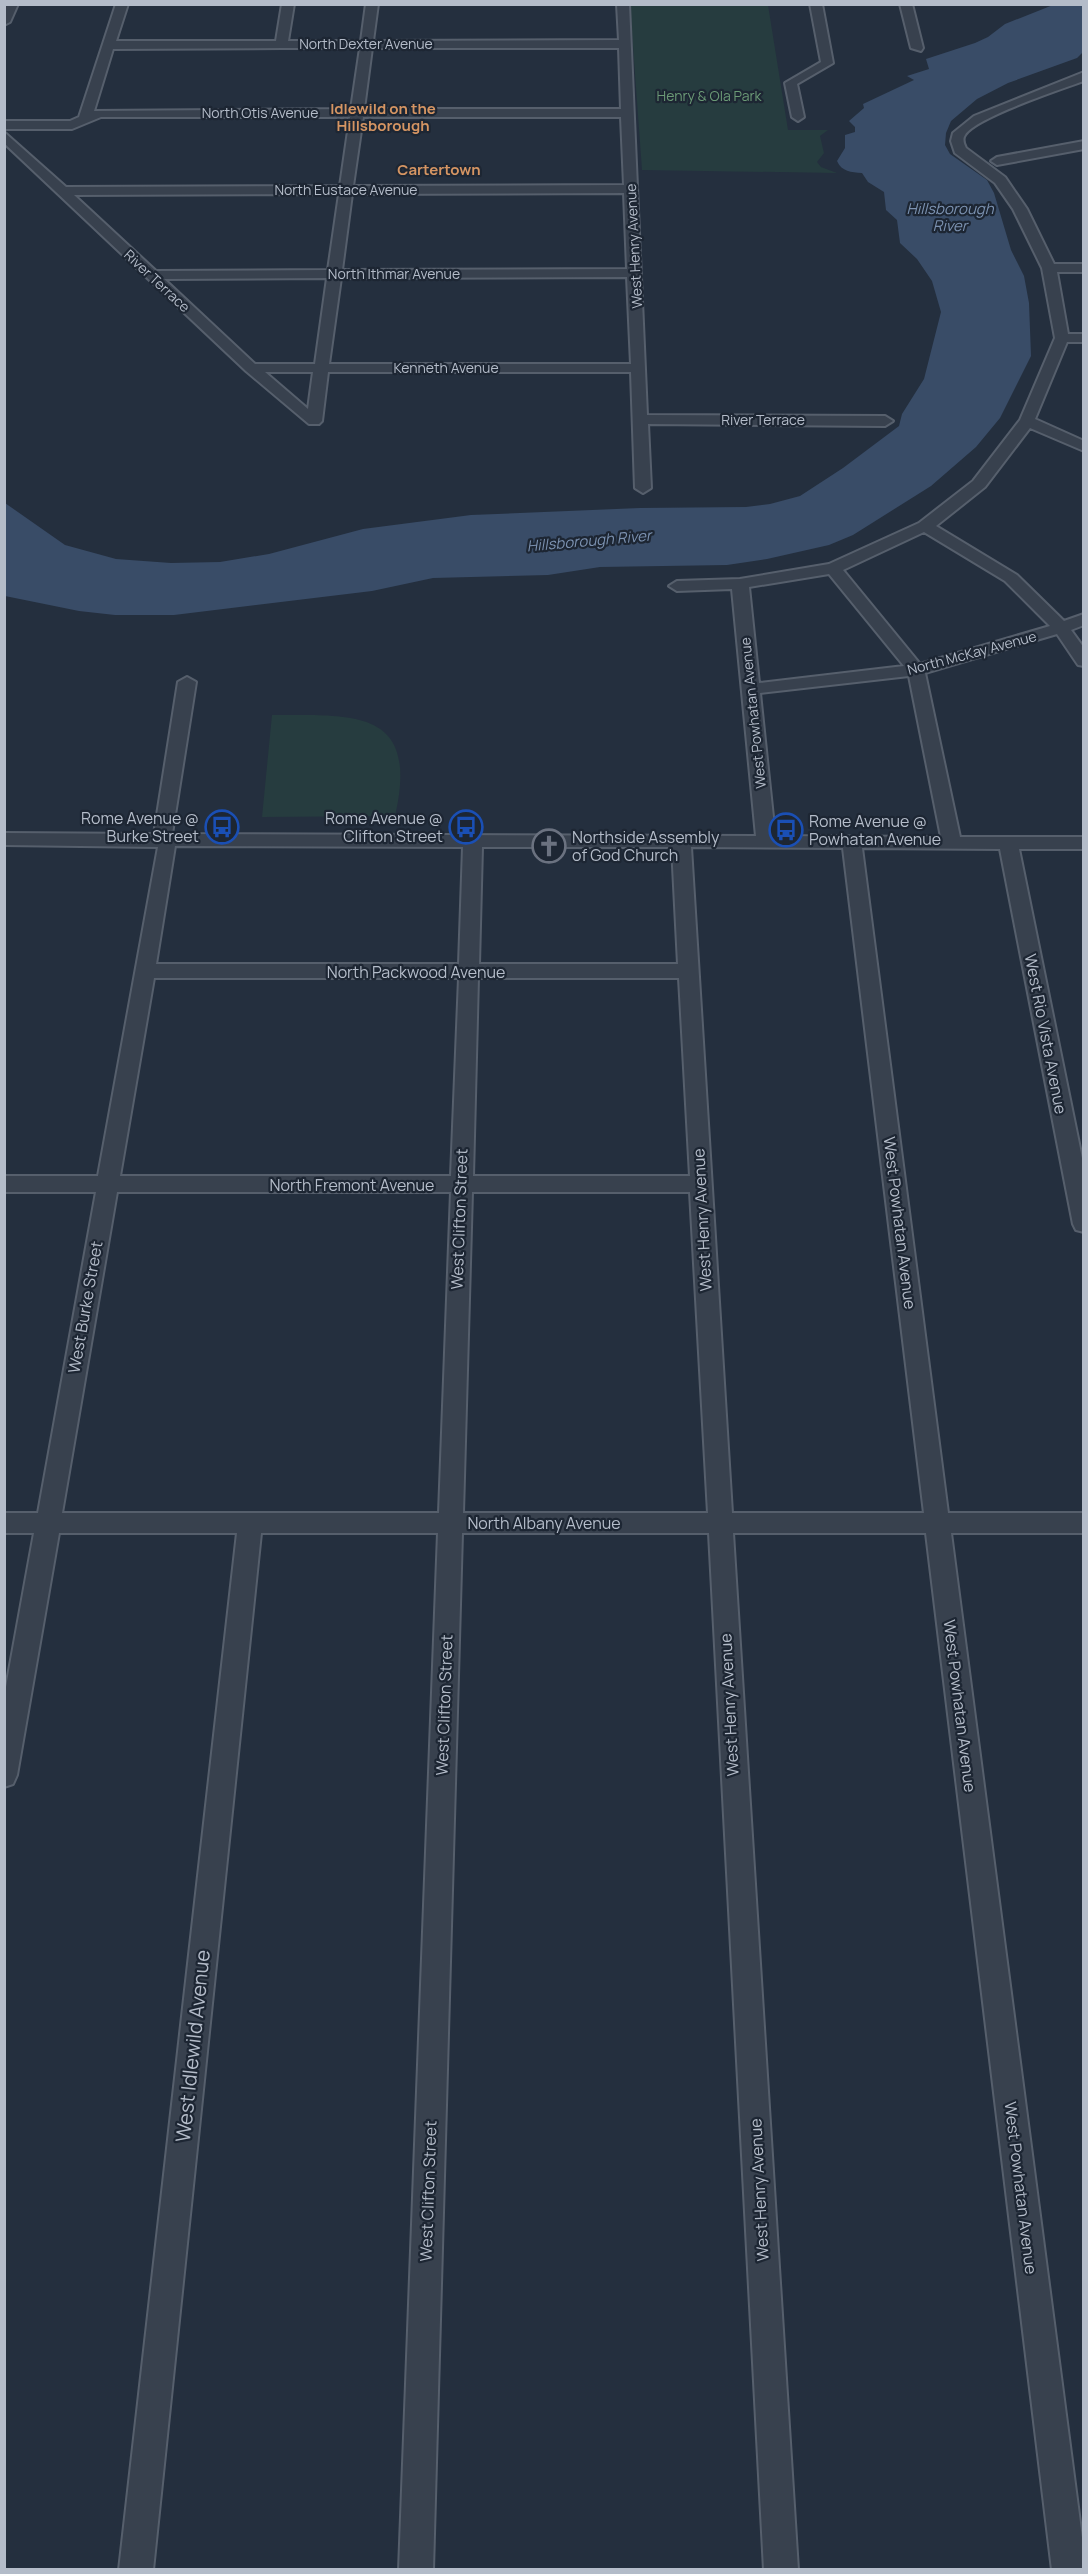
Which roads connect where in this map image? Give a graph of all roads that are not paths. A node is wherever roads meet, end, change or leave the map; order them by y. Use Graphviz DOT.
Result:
graph roads {
  1 [pos="12,4"];
  2 [pos="122,4"];
  3 [pos="288,4"];
  4 [pos="372,4"];
  5 [pos="623,4"];
  6 [pos="816,4"];
  7 [pos="906,4"];
  8 [pos="4,22"];
  9 [pos="366,44"];
  10 [pos="624,44"];
  11 [pos="109,45"];
  12 [pos="281,45"];
  13 [pos="917,48"];
  14 [pos="1083,76"];
  15 [pos="1083,86"];
  16 [pos="1056,87"];
  17 [pos="627,113"];
  18 [pos="357,114"];
  19 [pos="798,117"];
  20 [pos="84,122"];
  21 [pos="4,125"];
  22 [pos="4,136"];
  23 [pos="1083,145"];
  24 [pos="997,161"];
  25 [pos="631,189"];
  26 [pos="346,190"];
  27 [pos="62,191"];
  28 [pos="1050,268"];
  29 [pos="1083,268"];
  30 [pos="636,273"];
  31 [pos="334,274"];
  32 [pos="152,275"];
  33 [pos="1062,338"];
  34 [pos="1083,338"];
  35 [pos="251,368"];
  36 [pos="640,368"];
  37 [pos="321,369"];
  38 [pos="641,419"];
  39 [pos="885,421"];
  40 [pos="1027,421"];
  41 [pos="1083,446"];
  42 [pos="643,488"];
  43 [pos="925,526"];
  44 [pos="833,568"];
  45 [pos="740,584"];
  46 [pos="677,586"];
  47 [pos="1083,619"];
  48 [pos="1061,628"];
  49 [pos="1083,661"];
  50 [pos="916,670"];
  51 [pos="187,682"];
  52 [pos="752,689"];
  53 [pos="4,839"];
  54 [pos="162,840"];
  55 [pos="473,841"];
  56 [pos="681,841"];
  57 [pos="766,841"];
  58 [pos="852,842"];
  59 [pos="952,843"];
  60 [pos="1008,843"];
  61 [pos="1083,843"];
  62 [pos="144,971"];
  63 [pos="688,971"];
  64 [pos="468,972"];
  65 [pos="4,1184"];
  66 [pos="106,1184"];
  67 [pos="700,1184"];
  68 [pos="460,1185"];
  69 [pos="1083,1224"];
  70 [pos="4,1523"];
  71 [pos="48,1523"];
  72 [pos="250,1523"];
  73 [pos="450,1523"];
  74 [pos="718,1523"];
  75 [pos="937,1523"];
  76 [pos="1083,1523"];
  77 [pos="4,1775"];
  78 [pos="136,2570"];
  79 [pos="416,2570"];
  80 [pos="781,2570"];
  81 [pos="1070,2570"];
  1 -- 8 [label="street"];
  2 -- 11 [label="street"];
  3 -- 12 [label="street"];
  4 -- 9 [label="street"];
  5 -- 10 [label="street, West Henry Avenue"];
  6 -- 19 [label="street"];
  7 -- 13 [label="street"];
  9 -- 10 [label="street, North Dexter Avenue"];
  9 -- 12 [label="street, North Dexter Avenue"];
  9 -- 18 [label="street"];
  10 -- 17 [label="street, West Henry Avenue"];
  11 -- 12 [label="street, North Dexter Avenue"];
  11 -- 20 [label="street"];
  14 -- 16 [label="street"];
  15 -- 16 [label="street"];
  16 -- 28 [label="street"];
  17 -- 18 [label="street, North Otis Avenue"];
  17 -- 25 [label="street, West Henry Avenue"];
  18 -- 20 [label="street, North Otis Avenue"];
  18 -- 26 [label="street"];
  20 -- 21 [label="street, North Otis Avenue"];
  22 -- 27 [label="street, River Terrace"];
  23 -- 24 [label="street"];
  25 -- 26 [label="street, North Eustace Avenue"];
  25 -- 30 [label="street, West Henry Avenue"];
  26 -- 27 [label="street, North Eustace Avenue"];
  26 -- 31 [label="street"];
  27 -- 32 [label="street, River Terrace"];
  28 -- 29 [label="street"];
  28 -- 33 [label="street"];
  30 -- 31 [label="street, North Ithmar Avenue"];
  30 -- 36 [label="street, West Henry Avenue"];
  31 -- 32 [label="street, North Ithmar Avenue"];
  31 -- 37 [label="street"];
  32 -- 35 [label="street, River Terrace"];
  33 -- 34 [label="street"];
  33 -- 40 [label="street"];
  35 -- 37 [label="street, Kenneth Avenue"];
  35 -- 37 [label="street, River Terrace"];
  36 -- 37 [label="street, Kenneth Avenue"];
  36 -- 38 [label="street, West Henry Avenue"];
  38 -- 39 [label="street, River Terrace"];
  38 -- 42 [label="street, West Henry Avenue"];
  40 -- 41 [label="street"];
  40 -- 43 [label="street"];
  43 -- 44 [label="street"];
  43 -- 48 [label="street"];
  44 -- 45 [label="street"];
  44 -- 50 [label="street"];
  45 -- 46 [label="street"];
  45 -- 52 [label="street, West Powhatan Avenue"];
  47 -- 48 [label="street, North McKay Avenue"];
  48 -- 49 [label="street"];
  48 -- 50 [label="street, North McKay Avenue"];
  50 -- 52 [label="street, North McKay Avenue"];
  50 -- 59 [label="street"];
  51 -- 54 [label="street, West Burke Street"];
  52 -- 57 [label="street, West Powhatan Avenue"];
  53 -- 54 [label="street"];
  54 -- 55 [label="street"];
  54 -- 62 [label="street, West Burke Street"];
  55 -- 56 [label="street"];
  55 -- 64 [label="street, West Clifton Street"];
  56 -- 57 [label="street"];
  56 -- 63 [label="street, West Henry Avenue"];
  57 -- 58 [label="street"];
  58 -- 59 [label="street"];
  58 -- 75 [label="street, West Powhatan Avenue"];
  59 -- 60 [label="street"];
  60 -- 61 [label="street"];
  60 -- 69 [label="street, West Rio Vista Avenue"];
  62 -- 64 [label="street, North Packwood Avenue"];
  62 -- 66 [label="street, West Burke Street"];
  63 -- 64 [label="street, North Packwood Avenue"];
  63 -- 67 [label="street, West Henry Avenue"];
  64 -- 68 [label="street, West Clifton Street"];
  65 -- 66 [label="street, North Fremont Avenue"];
  66 -- 68 [label="street, North Fremont Avenue"];
  66 -- 71 [label="street, West Burke Street"];
  67 -- 68 [label="street, North Fremont Avenue"];
  67 -- 74 [label="street, West Henry Avenue"];
  68 -- 73 [label="street, West Clifton Street"];
  70 -- 71 [label="street, North Albany Avenue"];
  71 -- 72 [label="street, North Albany Avenue"];
  71 -- 77 [label="street, West Burke Street"];
  72 -- 73 [label="street, North Albany Avenue"];
  72 -- 78 [label="street, West Idlewild Avenue"];
  73 -- 74 [label="street, North Albany Avenue"];
  73 -- 79 [label="street, West Clifton Street"];
  74 -- 75 [label="street, North Albany Avenue"];
  74 -- 80 [label="street, West Henry Avenue"];
  75 -- 76 [label="street, North Albany Avenue"];
  75 -- 81 [label="street, West Powhatan Avenue"];
}
